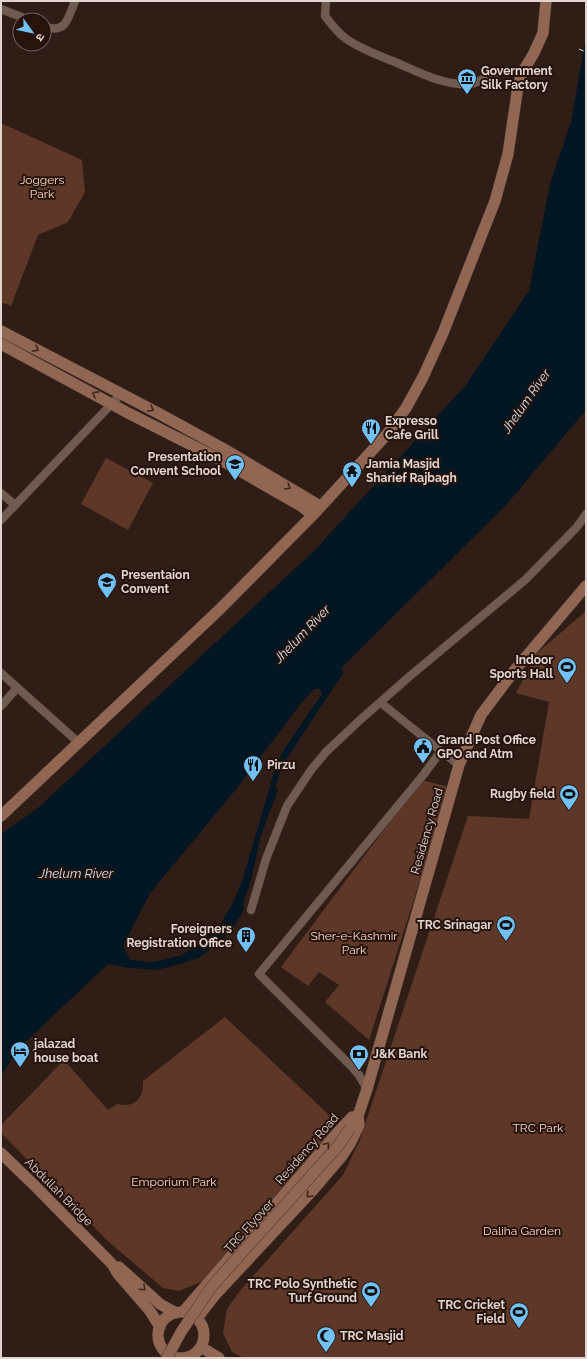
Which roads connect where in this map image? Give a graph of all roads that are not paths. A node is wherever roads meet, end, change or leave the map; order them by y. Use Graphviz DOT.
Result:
graph roads {
  1 [pos="75,1"];
  2 [pos="326,1"];
  3 [pos="546,1"];
  4 [pos="1,9"];
  5 [pos="12,13"];
  6 [pos="52,29"];
  7 [pos="522,73"];
  8 [pos="1,331"];
  9 [pos="1,344"];
  10 [pos="121,394"];
  11 [pos="113,404"];
  12 [pos="266,480"];
  13 [pos="1,493"];
  14 [pos="15,505"];
  15 [pos="316,510"];
  16 [pos="586,514"];
  17 [pos="1,520"];
  18 [pos="586,586"];
  19 [pos="1,673"];
  20 [pos="17,688"];
  21 [pos="380,703"];
  22 [pos="1,706"];
  23 [pos="78,742"];
  24 [pos="441,751"];
  25 [pos="459,765"];
  26 [pos="1,816"];
  27 [pos="252,910"];
  28 [pos="367,1089"];
  29 [pos="358,1116"];
  30 [pos="1,1153"];
  31 [pos="112,1264"];
  32 [pos="179,1312"];
  33 [pos="197,1318"];
  34 [pos="160,1327"];
  35 [pos="201,1347"];
  36 [pos="162,1355"];
  37 [pos="186,1358"];
  38 [pos="219,1358"];
  1 -- 6 [label="street"];
  2 -- 7 [label="street"];
  3 -- 7 [label="main road"];
  4 -- 5 [label="street"];
  7 -- 15 [label="main road"];
  8 -- 10 [label="main road, one-way"];
  11 -- 9 [label="main road, one-way"];
  10 -- 11 [label="street"];
  10 -- 12 [label="main road, one-way"];
  11 -- 12 [label="main road"];
  11 -- 14 [label="street"];
  12 -- 15 [label="main road"];
  13 -- 14 [label="street"];
  14 -- 17 [label="street"];
  15 -- 23 [label="main road"];
  16 -- 21 [label="street"];
  18 -- 25 [label="main road, Residency Road"];
  19 -- 20 [label="street"];
  20 -- 22 [label="street"];
  20 -- 23 [label="street"];
  21 -- 24 [label="street"];
  21 -- 27 [label="street"];
  23 -- 26 [label="main road"];
  24 -- 25 [label="street"];
  24 -- 28 [label="street"];
  25 -- 28 [label="main road, Residency Road"];
  28 -- 29 [label="main road, Residency Road"];
  32 -- 29 [label="main road, Residency Road, one-way"];
  29 -- 33 [label="main road, Residency Road, one-way"];
  29 -- 36 [label="main road, TRC Flyover, bridge"];
  30 -- 31 [label="main road, Abdullah Bridge"];
  31 -- 32 [label="main road, one-way"];
  31 -- 34 [label="main road"];
  32 -- 33 [label="main road"];
  32 -- 34 [label="main road, Residency Road"];
  33 -- 35 [label="main road"];
  34 -- 36 [label="main road"];
  35 -- 37 [label="main road"];
  35 -- 38 [label="main road"];
  36 -- 37 [label="main road"];
}
